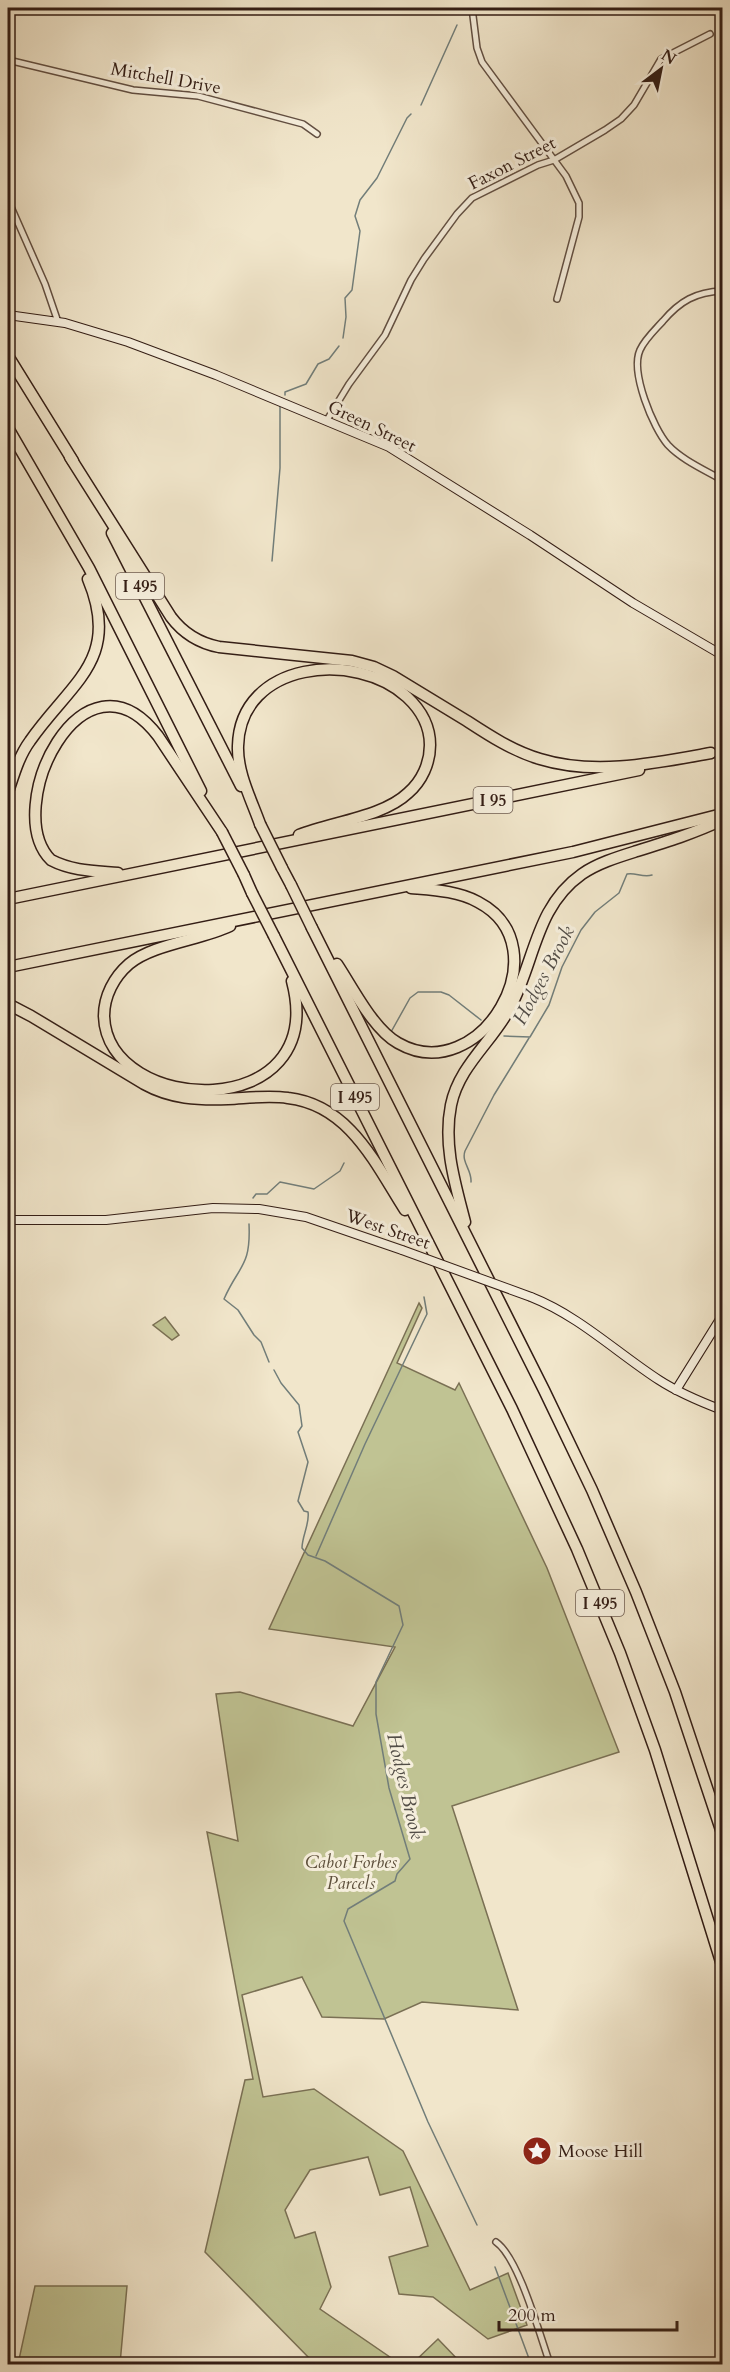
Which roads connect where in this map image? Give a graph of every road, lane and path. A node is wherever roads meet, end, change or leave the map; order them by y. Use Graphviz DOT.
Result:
graph roads {
  1 [pos="472,8"];
  2 [pos="710,34"];
  3 [pos="8,60"];
  4 [pos="317,134"];
  5 [pos="554,160"];
  6 [pos="8,200"];
  7 [pos="723,291"];
  8 [pos="557,300"];
  9 [pos="8,315"];
  10 [pos="58,322"];
  11 [pos="8,356"];
  12 [pos="327,420"];
  13 [pos="8,428"];
  14 [pos="70,457"];
  15 [pos="723,480"];
  16 [pos="57,510"];
  17 [pos="722,654"];
  18 [pos="717,752"];
  19 [pos="8,792"];
  20 [pos="19,797"];
  21 [pos="723,814"];
  22 [pos="723,820"];
  23 [pos="260,824"];
  24 [pos="222,832"];
  25 [pos="26,836"];
  26 [pos="274,845"];
  27 [pos="130,874"];
  28 [pos="399,887"];
  29 [pos="8,899"];
  30 [pos="249,918"];
  31 [pos="312,928"];
  32 [pos="274,936"];
  33 [pos="8,967"];
  34 [pos="8,1004"];
  35 [pos="8,1220"];
  36 [pos="472,1245"];
  37 [pos="436,1258"];
  38 [pos="723,1316"];
  39 [pos="676,1390"];
  40 [pos="723,1410"];
  41 [pos="723,1833"];
  42 [pos="723,1965"];
  43 [pos="496,2242"];
  44 [pos="550,2364"];
  1 -- 5 [label="street"];
  2 -- 5 [label="street, Faxon Street"];
  3 -- 4 [label="street, Mitchell Drive"];
  5 -- 8 [label="street"];
  5 -- 12 [label="street, Faxon Street"];
  6 -- 10 [label="street"];
  7 -- 15 [label="street"];
  9 -- 10 [label="street, Green Street"];
  10 -- 12 [label="street, Green Street"];
  11 -- 14 [label="highway, I 495"];
  12 -- 17 [label="street, Green Street"];
  13 -- 16 [label="highway, I 495"];
  14 -- 18 [label="highway"];
  14 -- 23 [label="highway, I 495"];
  16 -- 19 [label="highway"];
  16 -- 24 [label="highway, I 495"];
  18 -- 26 [label="highway, I 95"];
  20 -- 24 [label="highway"];
  21 -- 28 [label="highway"];
  22 -- 36 [label="highway"];
  23 -- 26 [label="highway"];
  23 -- 31 [label="highway, I 495, bridge"];
  24 -- 32 [label="highway, I 495, bridge"];
  25 -- 27 [label="highway"];
  26 -- 27 [label="highway, I 95"];
  27 -- 29 [label="highway, I 95"];
  28 -- 30 [label="highway"];
  28 -- 31 [label="highway"];
  30 -- 32 [label="highway"];
  30 -- 33 [label="highway"];
  31 -- 36 [label="highway, I 495"];
  32 -- 37 [label="highway, I 495"];
  34 -- 37 [label="highway"];
  35 -- 39 [label="street, West Street, bridge"];
  36 -- 41 [label="highway, I 495"];
  37 -- 42 [label="highway, I 495"];
  38 -- 39 [label="street"];
  39 -- 40 [label="street, West Street"];
  43 -- 44 [label="street"];
}
